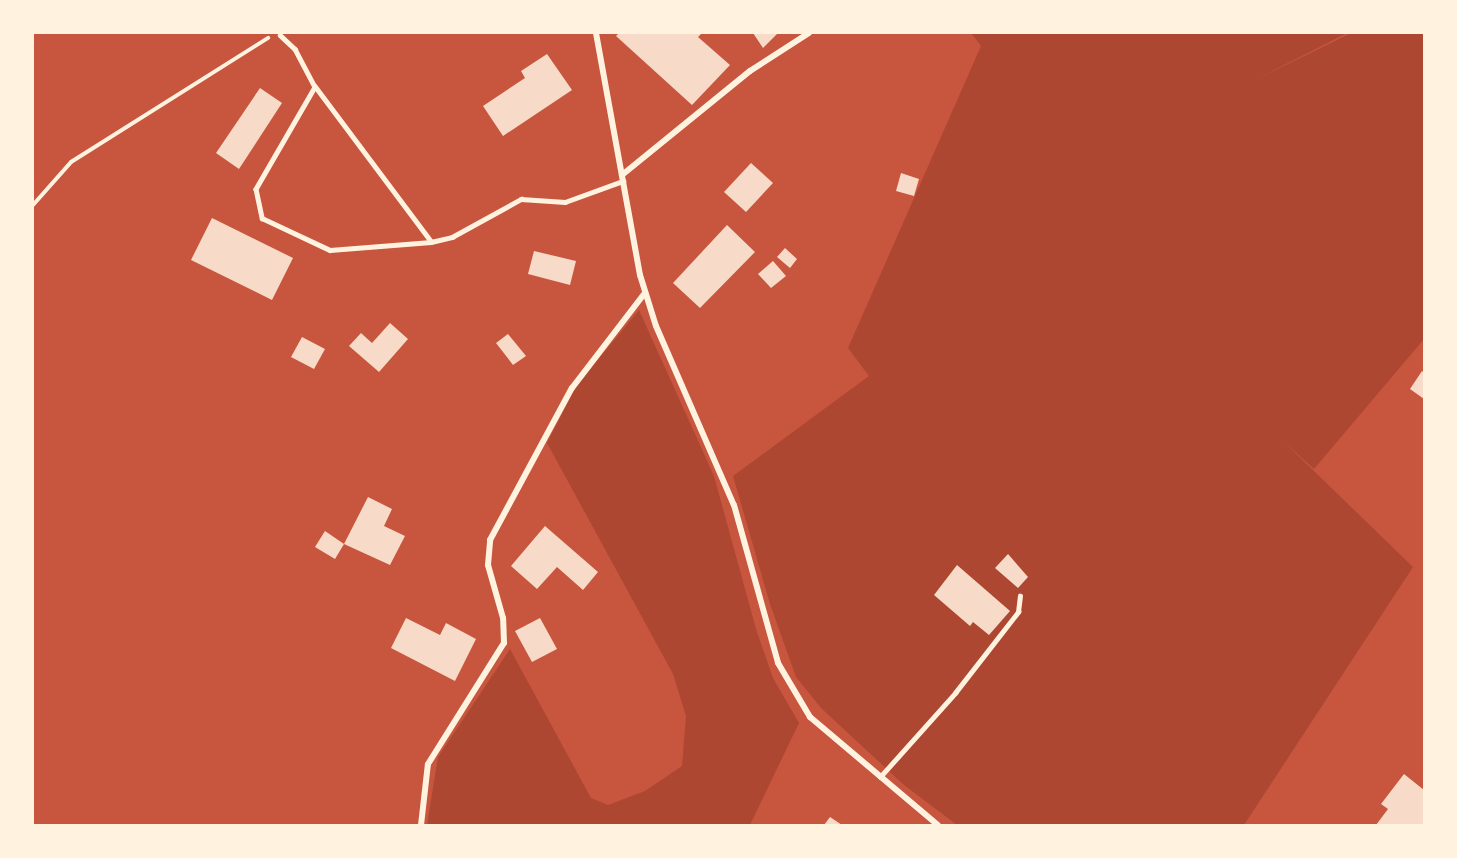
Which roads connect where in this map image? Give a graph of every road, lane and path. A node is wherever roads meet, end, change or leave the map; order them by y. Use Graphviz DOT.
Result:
graph roads {
  1 [pos="596,33"];
  2 [pos="809,33"];
  3 [pos="280,35"];
  4 [pos="315,87"];
  5 [pos="623,178"];
  6 [pos="33,206"];
  7 [pos="431,242"];
  8 [pos="645,293"];
  9 [pos="1020,596"];
  10 [pos="879,777"];
  11 [pos="421,825"];
  12 [pos="938,825"];
  1 -- 5 [label="street"];
  2 -- 5 [label="street"];
  3 -- 4 [label="lane"];
  3 -- 6 [label="path"];
  4 -- 7 [label="lane"];
  4 -- 7 [label="lane"];
  5 -- 7 [label="lane"];
  5 -- 8 [label="street"];
  8 -- 10 [label="street"];
  8 -- 11 [label="street"];
  9 -- 10 [label="lane"];
  10 -- 12 [label="street"];
}
